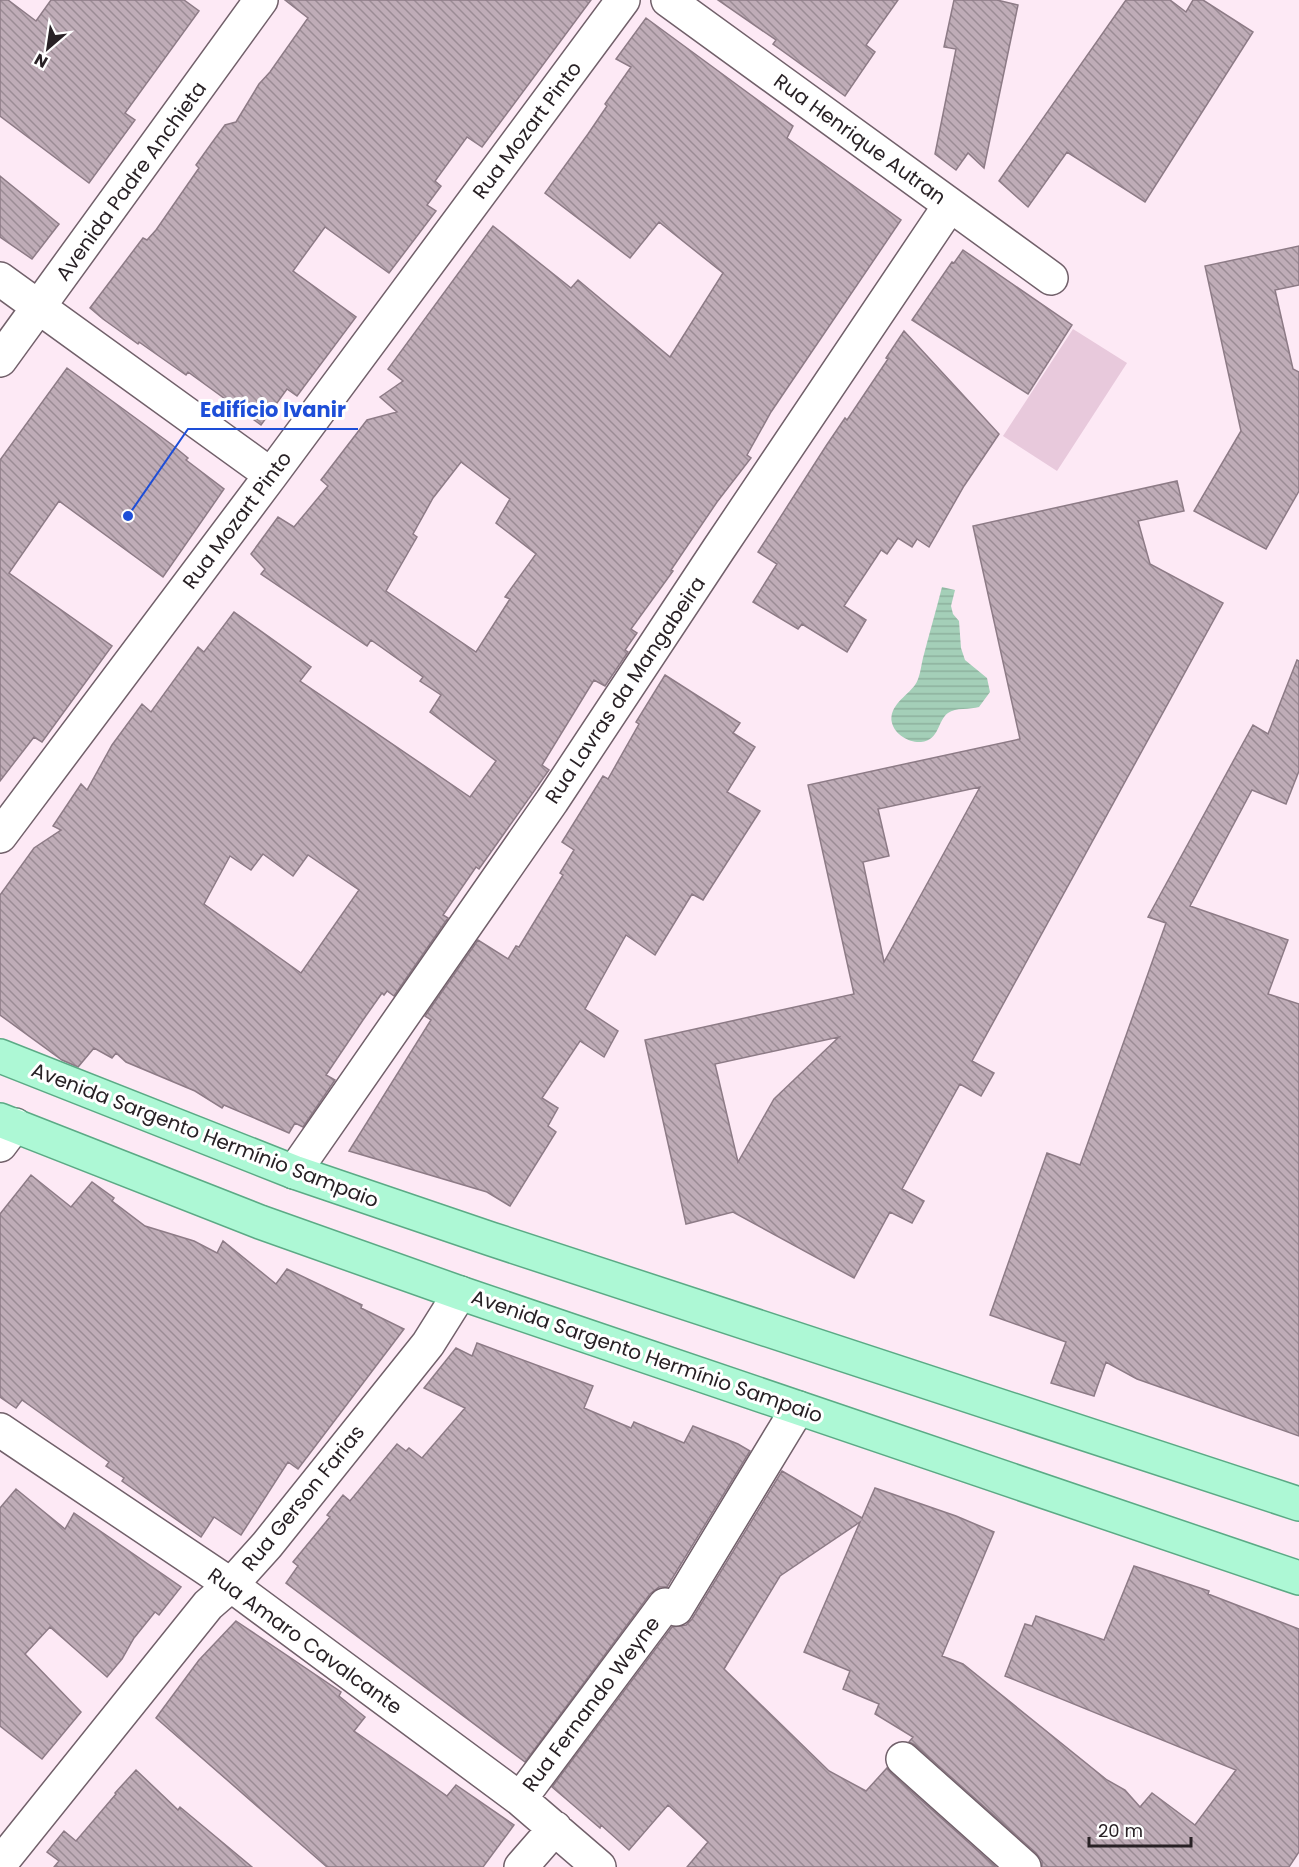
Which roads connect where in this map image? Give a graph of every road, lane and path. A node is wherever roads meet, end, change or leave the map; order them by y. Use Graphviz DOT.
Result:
graph roads {
  1 [pos="261,0"];
  2 [pos="623,0"];
  3 [pos="668,0"];
  4 [pos="950,205"];
  5 [pos="1051,278"];
  6 [pos="0,279"];
  7 [pos="38,309"];
  8 [pos="0,360"];
  9 [pos="272,476"];
  10 [pos="0,836"];
  11 [pos="0,1056"];
  12 [pos="5,1130"];
  13 [pos="294,1172"];
  14 [pos="460,1293"];
  15 [pos="798,1408"];
  16 [pos="0,1430"];
  17 [pos="1299,1504"];
  18 [pos="1299,1578"];
  19 [pos="231,1586"];
  20 [pos="903,1759"];
  21 [pos="520,1799"];
  22 [pos="555,1827"];
  23 [pos="0,1864"];
  24 [pos="521,1867"];
  25 [pos="599,1867"];
  26 [pos="1024,1867"];
  1 -- 7 [label="street, Avenida Padre Anchieta"];
  2 -- 9 [label="street, Rua Mozart Pinto"];
  3 -- 4 [label="street, Rua Henrique Autran"];
  4 -- 5 [label="street, Rua Henrique Autran"];
  4 -- 13 [label="street, Rua Lavras da Mangabeira"];
  6 -- 7 [label="street"];
  7 -- 8 [label="street, Avenida Padre Anchieta"];
  7 -- 9 [label="street"];
  9 -- 10 [label="street, Rua Mozart Pinto"];
  11 -- 13 [label="main road, Avenida Sargento Hermínio Sampaio"];
  12 -- 14 [label="main road, Avenida Sargento Hermínio Sampaio"];
  13 -- 17 [label="main road, Avenida Sargento Hermínio Sampaio"];
  14 -- 15 [label="main road, Avenida Sargento Hermínio Sampaio"];
  14 -- 19 [label="street, Rua Gerson Farias"];
  15 -- 18 [label="main road, Avenida Sargento Hermínio Sampaio"];
  15 -- 21 [label="street, Rua Fernando Weyne"];
  16 -- 19 [label="street, Rua Amaro Cavalcante"];
  19 -- 21 [label="street, Rua Amaro Cavalcante"];
  19 -- 23 [label="street, Rua Gerson Farias"];
  20 -- 26 [label="street"];
  21 -- 22 [label="street, Rua Amaro Cavalcante"];
  22 -- 24 [label="street"];
  22 -- 25 [label="street, Rua Amaro Cavalcante"];
}
